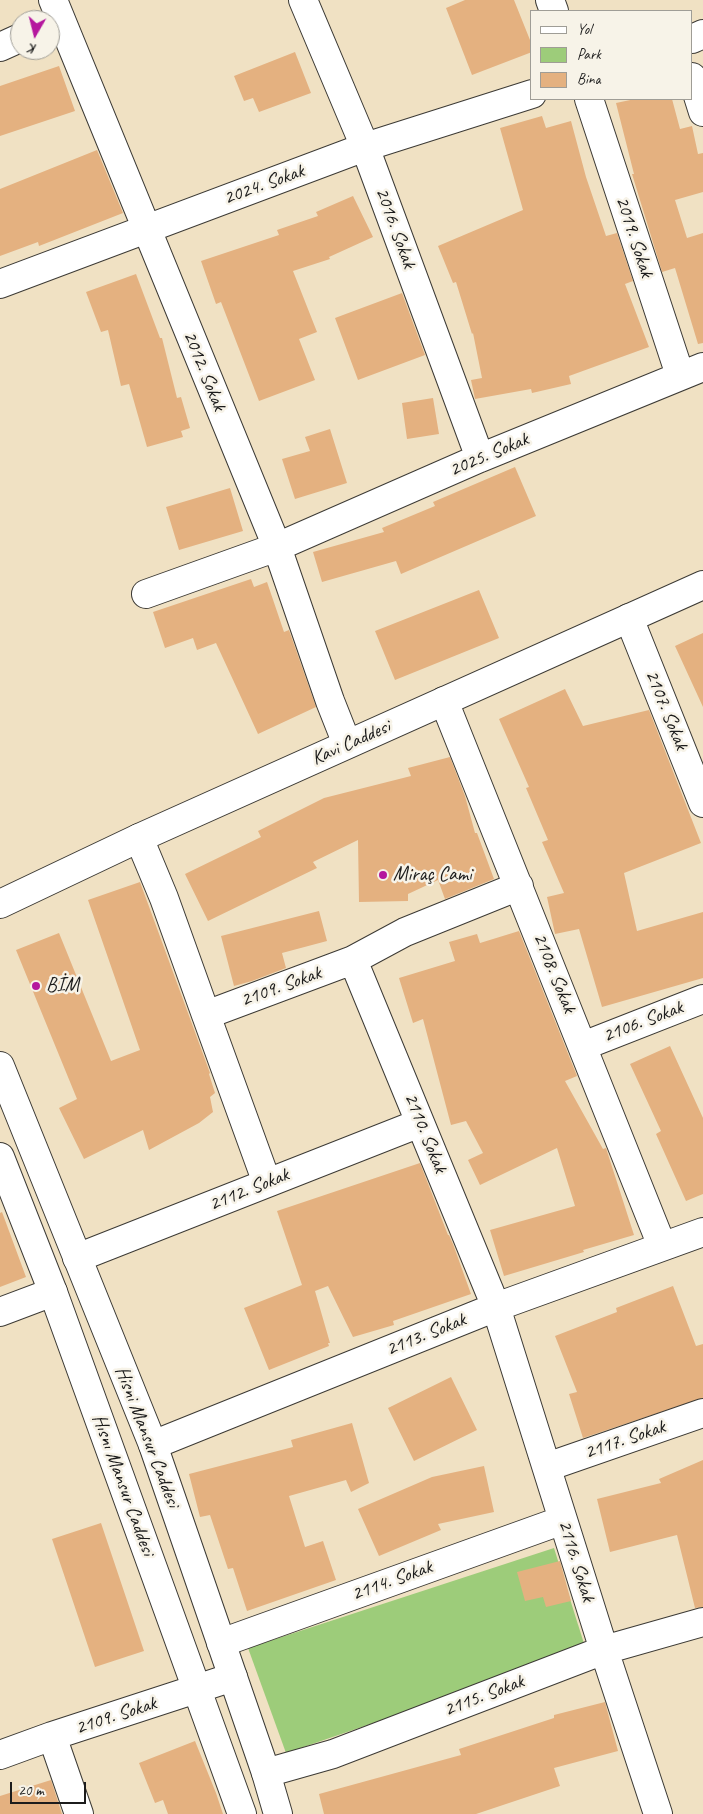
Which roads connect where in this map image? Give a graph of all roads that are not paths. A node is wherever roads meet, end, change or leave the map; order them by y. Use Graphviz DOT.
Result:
graph roads {
  1 [pos="303,0"];
  2 [pos="60,27"];
  3 [pos="693,80"];
  4 [pos="530,95"];
  5 [pos="589,100"];
  6 [pos="703,112"];
  7 [pos="365,148"];
  8 [pos="146,229"];
  9 [pos="0,284"];
  10 [pos="691,371"];
  11 [pos="480,458"];
  12 [pos="277,547"];
  13 [pos="703,584"];
  14 [pos="146,594"];
  15 [pos="629,618"];
  16 [pos="444,700"];
  17 [pos="347,744"];
  18 [pos="701,790"];
  19 [pos="139,838"];
  20 [pos="519,886"];
  21 [pos="0,904"];
  22 [pos="353,960"];
  23 [pos="703,999"];
  24 [pos="206,1015"];
  25 [pos="583,1046"];
  26 [pos="0,1066"];
  27 [pos="420,1123"];
  28 [pos="2,1166"];
  29 [pos="267,1183"];
  30 [pos="703,1232"];
  31 [pos="662,1246"];
  32 [pos="77,1258"];
  33 [pos="53,1292"];
  34 [pos="496,1307"];
  35 [pos="0,1312"];
  36 [pos="703,1413"];
  37 [pos="153,1445"];
  38 [pos="546,1466"];
  39 [pos="563,1520"];
  40 [pos="703,1622"];
  41 [pos="221,1643"];
  42 [pos="604,1650"];
  43 [pos="233,1678"];
  44 [pos="198,1689"];
  45 [pos="52,1736"];
  46 [pos="0,1755"];
  47 [pos="266,1773"];
  48 [pos="79,1814"];
  49 [pos="242,1814"];
  50 [pos="278,1814"];
  51 [pos="658,1814"];
  1 -- 7 [label="street, 2016. Sokak"];
  2 -- 8 [label="street, 2012. Sokak"];
  3 -- 6 [label="street"];
  4 -- 7 [label="street, 2024. Sokak"];
  5 -- 10 [label="street, 2019. Sokak"];
  7 -- 8 [label="street, 2024. Sokak"];
  7 -- 11 [label="street, 2016. Sokak"];
  8 -- 9 [label="street, 2024. Sokak"];
  8 -- 12 [label="street, 2012. Sokak"];
  10 -- 11 [label="street, 2025. Sokak"];
  11 -- 12 [label="street, 2025. Sokak"];
  12 -- 14 [label="street, 2025. Sokak"];
  12 -- 17 [label="street, 2012. Sokak"];
  13 -- 15 [label="street, Kavi Caddesi"];
  15 -- 16 [label="street, Kavi Caddesi"];
  15 -- 18 [label="street, 2107. Sokak"];
  16 -- 17 [label="street, Kavi Caddesi"];
  16 -- 20 [label="street, 2108. Sokak"];
  17 -- 19 [label="street, Kavi Caddesi"];
  19 -- 21 [label="street, Kavi Caddesi"];
  19 -- 24 [label="street"];
  20 -- 22 [label="street, 2109. Sokak"];
  20 -- 25 [label="street, 2108. Sokak"];
  22 -- 24 [label="street, 2109. Sokak"];
  22 -- 27 [label="street, 2110. Sokak"];
  23 -- 25 [label="street, 2106. Sokak"];
  24 -- 29 [label="street"];
  25 -- 31 [label="street, 2108. Sokak"];
  26 -- 32 [label="street, Hisni Mansur Caddesi"];
  27 -- 29 [label="street, 2112. Sokak"];
  27 -- 34 [label="street, 2110. Sokak"];
  28 -- 33 [label="street, Hısnı Mansur Caddesi"];
  29 -- 32 [label="street, 2112. Sokak"];
  30 -- 31 [label="street, 2113. Sokak"];
  31 -- 34 [label="street, 2113. Sokak"];
  32 -- 37 [label="street, Hisni Mansur Caddesi"];
  33 -- 35 [label="street"];
  33 -- 44 [label="street, Hısnı Mansur Caddesi"];
  34 -- 37 [label="street, 2113. Sokak"];
  34 -- 38 [label="street, 2116. Sokak"];
  36 -- 38 [label="street, 2117. Sokak"];
  37 -- 41 [label="street, Hisni Mansur Caddesi"];
  38 -- 39 [label="street, 2116. Sokak"];
  39 -- 41 [label="street, 2114. Sokak"];
  39 -- 42 [label="street, 2116. Sokak"];
  40 -- 42 [label="street, 2115. Sokak"];
  41 -- 43 [label="street, Hisni Mansur Caddesi"];
  42 -- 47 [label="street, 2115. Sokak"];
  42 -- 51 [label="street, 2116. Sokak"];
  43 -- 44 [label="street, 2109. Sokak"];
  43 -- 47 [label="street, Hisni Mansur Caddesi"];
  44 -- 45 [label="street, 2109. Sokak"];
  44 -- 49 [label="street, Hısnı Mansur Caddesi"];
  45 -- 46 [label="street, 2109. Sokak"];
  45 -- 48 [label="street"];
  47 -- 50 [label="street, Hisni Mansur Caddesi"];
}
